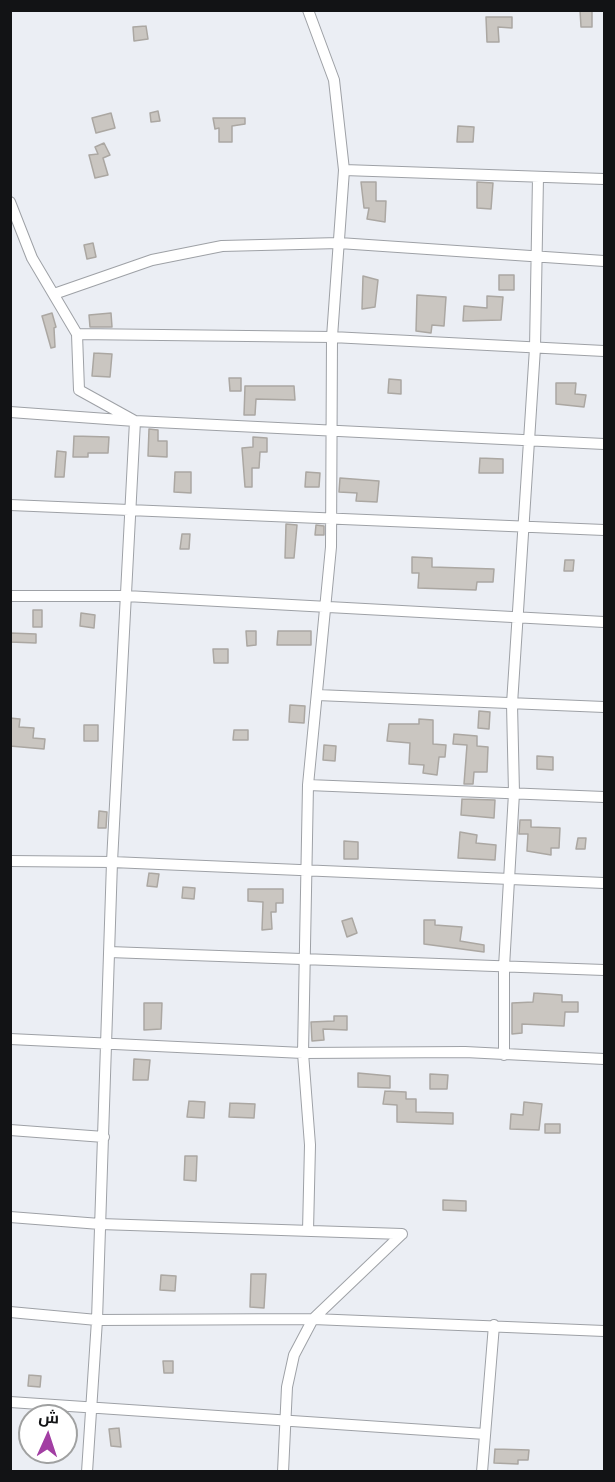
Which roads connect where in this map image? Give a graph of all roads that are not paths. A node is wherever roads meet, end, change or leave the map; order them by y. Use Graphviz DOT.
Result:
graph roads {
  1 [pos="308,10"];
  2 [pos="344,170"];
  3 [pos="538,177"];
  4 [pos="604,179"];
  5 [pos="10,202"];
  6 [pos="13,216"];
  7 [pos="339,243"];
  8 [pos="536,257"];
  9 [pos="604,261"];
  10 [pos="54,294"];
  11 [pos="77,334"];
  12 [pos="332,337"];
  13 [pos="535,348"];
  14 [pos="604,351"];
  15 [pos="10,412"];
  16 [pos="135,421"];
  17 [pos="332,431"];
  18 [pos="527,440"];
  19 [pos="604,444"];
  20 [pos="10,505"];
  21 [pos="131,512"];
  22 [pos="333,519"];
  23 [pos="522,526"];
  24 [pos="604,530"];
  25 [pos="10,596"];
  26 [pos="126,596"];
  27 [pos="326,606"];
  28 [pos="517,617"];
  29 [pos="604,622"];
  30 [pos="317,695"];
  31 [pos="512,704"];
  32 [pos="604,707"];
  33 [pos="308,785"];
  34 [pos="514,793"];
  35 [pos="604,797"];
  36 [pos="10,861"];
  37 [pos="111,862"];
  38 [pos="308,870"];
  39 [pos="509,880"];
  40 [pos="604,883"];
  41 [pos="110,952"];
  42 [pos="306,961"];
  43 [pos="504,967"];
  44 [pos="604,970"];
  45 [pos="10,1039"];
  46 [pos="107,1042"];
  47 [pos="303,1053"];
  48 [pos="504,1055"];
  49 [pos="604,1059"];
  50 [pos="10,1130"];
  51 [pos="104,1137"];
  52 [pos="10,1217"];
  53 [pos="100,1224"];
  54 [pos="308,1231"];
  55 [pos="10,1312"];
  56 [pos="313,1319"];
  57 [pos="97,1320"];
  58 [pos="494,1325"];
  59 [pos="604,1331"];
  60 [pos="10,1402"];
  61 [pos="90,1408"];
  62 [pos="285,1422"];
  63 [pos="485,1434"];
  64 [pos="87,1472"];
  65 [pos="283,1472"];
  66 [pos="482,1472"];
  1 -- 2 [label="street"];
  2 -- 3 [label="street"];
  2 -- 7 [label="street"];
  3 -- 4 [label="street"];
  3 -- 8 [label="street"];
  5 -- 6 [label="street"];
  6 -- 10 [label="street"];
  7 -- 8 [label="street"];
  7 -- 10 [label="street"];
  7 -- 12 [label="street"];
  8 -- 9 [label="street"];
  8 -- 13 [label="street"];
  10 -- 11 [label="street"];
  11 -- 12 [label="street"];
  11 -- 16 [label="street"];
  12 -- 13 [label="street"];
  12 -- 17 [label="street"];
  13 -- 14 [label="street"];
  13 -- 18 [label="street"];
  15 -- 16 [label="street"];
  16 -- 17 [label="street"];
  16 -- 21 [label="street"];
  17 -- 18 [label="street"];
  17 -- 22 [label="street"];
  18 -- 19 [label="street"];
  18 -- 23 [label="street"];
  20 -- 21 [label="street"];
  21 -- 22 [label="street"];
  21 -- 26 [label="street"];
  22 -- 23 [label="street"];
  22 -- 27 [label="street"];
  23 -- 24 [label="street"];
  23 -- 28 [label="street"];
  25 -- 26 [label="street"];
  26 -- 27 [label="street"];
  26 -- 37 [label="street"];
  27 -- 28 [label="street"];
  27 -- 30 [label="street"];
  28 -- 29 [label="street"];
  28 -- 31 [label="street"];
  30 -- 31 [label="street"];
  30 -- 33 [label="street"];
  31 -- 32 [label="street"];
  31 -- 34 [label="street"];
  33 -- 34 [label="street"];
  33 -- 38 [label="street"];
  34 -- 35 [label="street"];
  34 -- 39 [label="street"];
  36 -- 37 [label="street"];
  37 -- 38 [label="street"];
  37 -- 41 [label="street"];
  38 -- 39 [label="street"];
  38 -- 42 [label="street"];
  39 -- 40 [label="street"];
  39 -- 43 [label="street"];
  41 -- 42 [label="street"];
  41 -- 46 [label="street"];
  42 -- 43 [label="street"];
  42 -- 47 [label="street"];
  43 -- 44 [label="street"];
  43 -- 48 [label="street"];
  45 -- 46 [label="street"];
  46 -- 47 [label="street"];
  46 -- 51 [label="street"];
  47 -- 48 [label="street"];
  47 -- 54 [label="street"];
  48 -- 49 [label="street"];
  50 -- 51 [label="street"];
  51 -- 53 [label="street"];
  52 -- 53 [label="street"];
  53 -- 54 [label="street"];
  53 -- 57 [label="street"];
  54 -- 56 [label="street"];
  55 -- 57 [label="street"];
  56 -- 57 [label="street"];
  56 -- 58 [label="street"];
  56 -- 62 [label="street"];
  57 -- 61 [label="street"];
  58 -- 59 [label="street"];
  58 -- 63 [label="street"];
  60 -- 61 [label="street"];
  61 -- 62 [label="street"];
  61 -- 64 [label="street"];
  62 -- 63 [label="street"];
  62 -- 65 [label="street"];
  63 -- 66 [label="street"];
}
